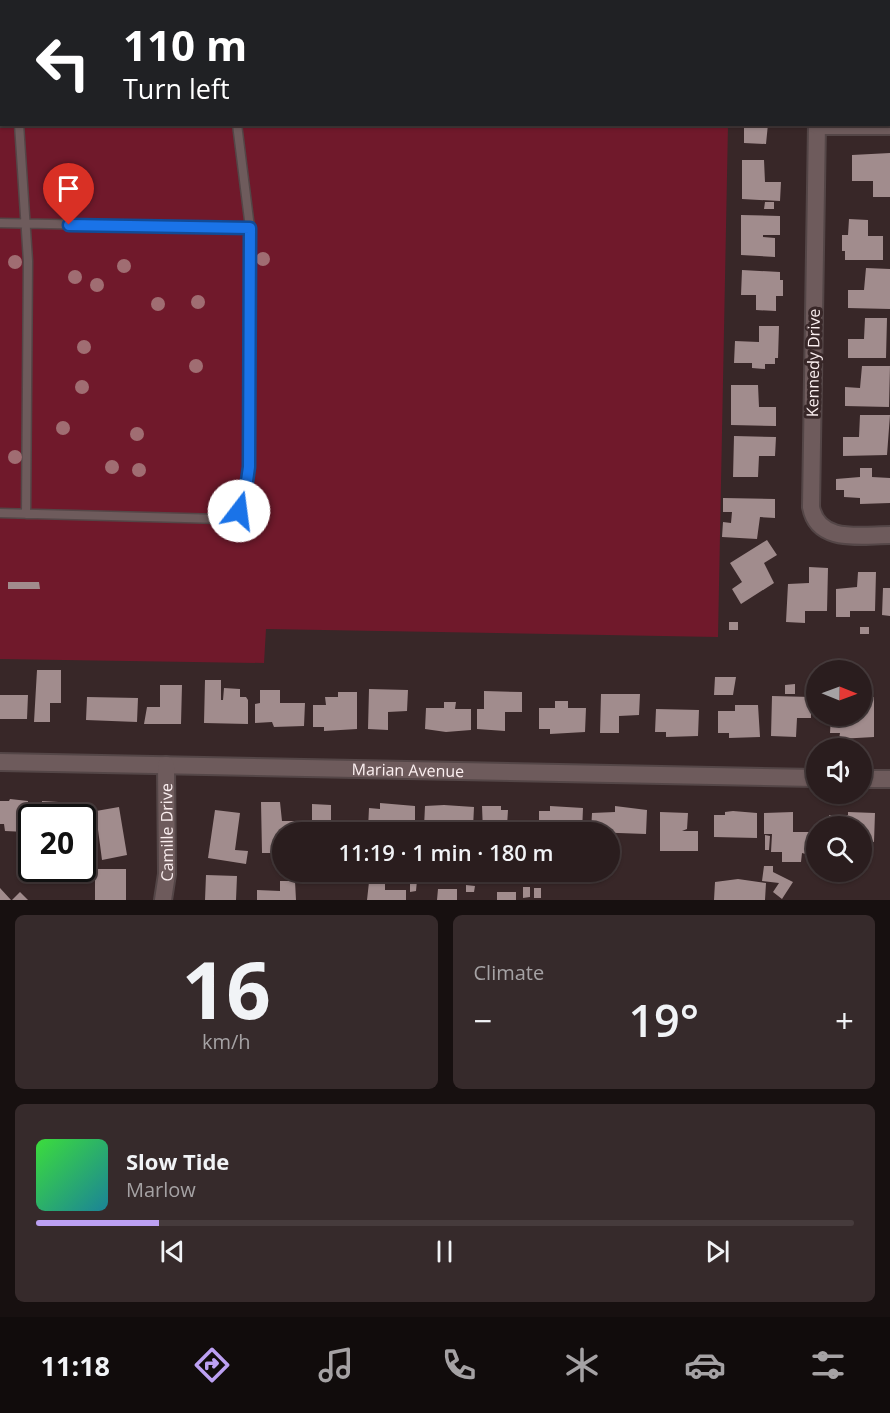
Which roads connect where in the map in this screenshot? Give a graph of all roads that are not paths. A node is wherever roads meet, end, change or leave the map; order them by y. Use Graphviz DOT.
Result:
graph roads {
  1 [pos="19,126"];
  2 [pos="237,126"];
  3 [pos="817,126"];
  4 [pos="0,223"];
  5 [pos="24,224"];
  6 [pos="250,228"];
  7 [pos="0,513"];
  8 [pos="26,514"];
  9 [pos="890,535"];
  10 [pos="0,762"];
  11 [pos="166,765"];
  12 [pos="806,778"];
  13 [pos="872,779"];
  14 [pos="890,779"];
  15 [pos="163,900"];
  1 -- 5 [label="lane"];
  2 -- 6 [label="lane"];
  3 -- 9 [label="street, Kennedy Drive"];
  4 -- 5 [label="lane"];
  5 -- 6 [label="lane"];
  5 -- 8 [label="lane"];
  6 -- 8 [label="lane"];
  7 -- 8 [label="lane"];
  10 -- 11 [label="street, Marian Avenue"];
  11 -- 12 [label="street, Marian Avenue"];
  11 -- 15 [label="street, Camille Drive"];
  13 -- 14 [label="street"];
}
